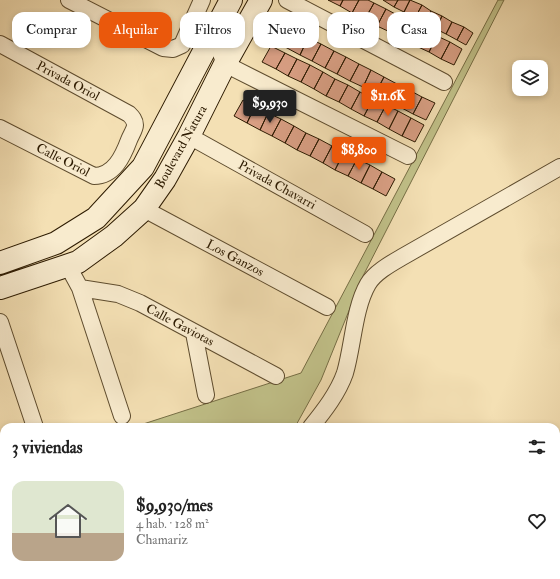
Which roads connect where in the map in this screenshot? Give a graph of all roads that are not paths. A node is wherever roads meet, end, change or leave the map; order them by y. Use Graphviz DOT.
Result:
graph roads {
  1 [pos="69,0"];
  2 [pos="202,0"];
  3 [pos="231,0"];
  4 [pos="260,0"];
  5 [pos="288,0"];
  6 [pos="197,12"];
  7 [pos="224,12"];
  8 [pos="0,44"];
  9 [pos="180,46"];
  10 [pos="205,48"];
  11 [pos="219,48"];
  12 [pos="225,64"];
  13 [pos="444,82"];
  14 [pos="134,119"];
  15 [pos="0,128"];
  16 [pos="189,136"];
  17 [pos="408,156"];
  18 [pos="123,157"];
  19 [pos="143,167"];
  20 [pos="560,167"];
  21 [pos="144,209"];
  22 [pos="365,234"];
  23 [pos="0,263"];
  24 [pos="68,266"];
  25 [pos="0,288"];
  26 [pos="80,288"];
  27 [pos="327,307"];
  28 [pos="0,322"];
  29 [pos="194,333"];
  30 [pos="276,376"];
  31 [pos="206,394"];
  32 [pos="122,416"];
  33 [pos="34,423"];
  34 [pos="314,423"];
  1 -- 9 [label="street"];
  2 -- 6 [label="street"];
  3 -- 7 [label="street, Boulevard Natura"];
  4 -- 12 [label="street, Boulevard Natura"];
  5 -- 13 [label="street"];
  8 -- 14 [label="street, Privada Oriol"];
  10 -- 19 [label="street, Boulevard Natura"];
  11 -- 12 [label="street"];
  12 -- 16 [label="street, Boulevard Natura"];
  12 -- 17 [label="street"];
  14 -- 18 [label="street, Calle Oriol"];
  15 -- 18 [label="street, Calle Oriol"];
  16 -- 21 [label="street, Boulevard Natura"];
  16 -- 22 [label="street, Privada Chavarri"];
  18 -- 19 [label="street"];
  19 -- 23 [label="street, Boulevard Natura"];
  20 -- 34 [label="street"];
  21 -- 24 [label="street, Boulevard Natura"];
  21 -- 27 [label="street, Los Ganzos"];
  24 -- 25 [label="street, Boulevard Natura"];
  24 -- 26 [label="street"];
  26 -- 29 [label="street, Calle Gaviotas"];
  26 -- 32 [label="street"];
  28 -- 33 [label="street"];
  29 -- 30 [label="street, Calle Gaviotas"];
  29 -- 31 [label="street"];
}
